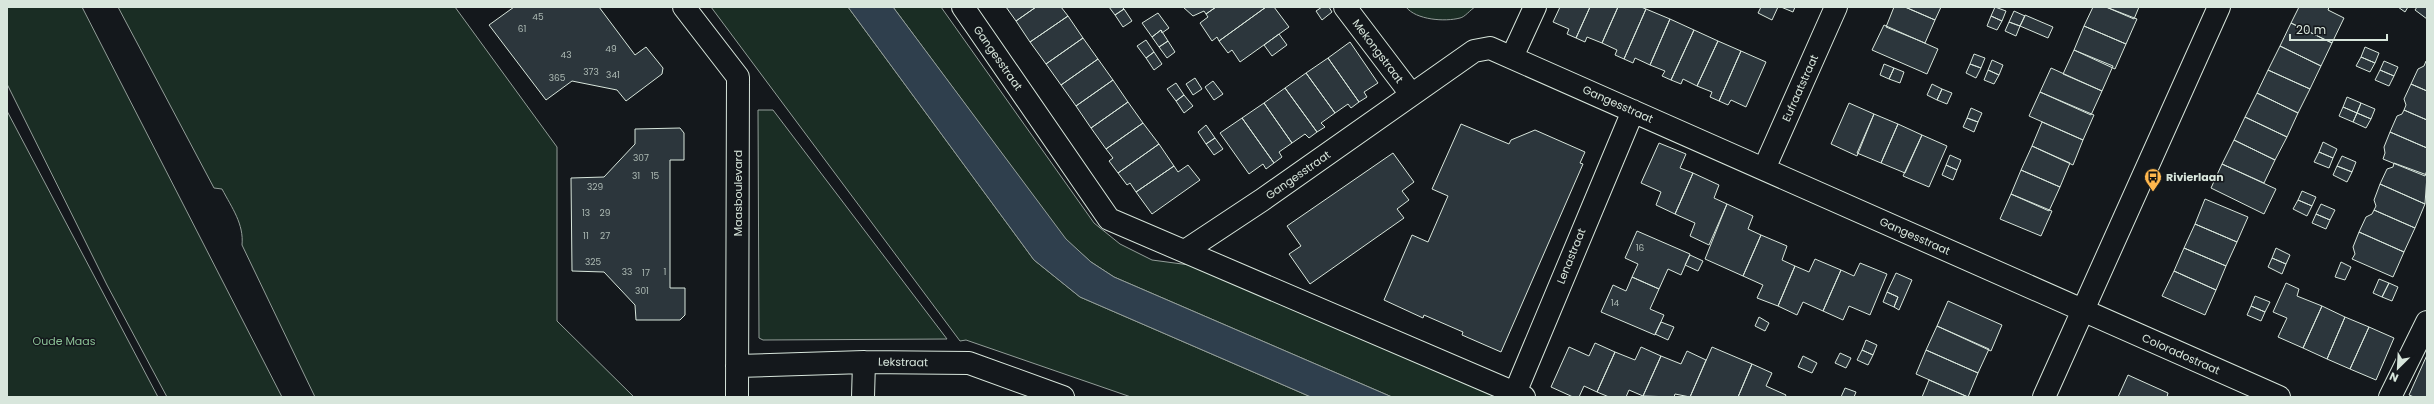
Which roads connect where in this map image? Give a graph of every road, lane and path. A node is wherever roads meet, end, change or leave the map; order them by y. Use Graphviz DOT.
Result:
graph roads {
  1 [pos="684,7"];
  2 [pos="963,7"];
  3 [pos="1345,7"];
  4 [pos="1535,7"];
  5 [pos="1836,7"];
  6 [pos="2219,7"];
  7 [pos="1512,57"];
  8 [pos="1411,94"];
  9 [pos="1634,111"];
  10 [pos="1764,169"];
  11 [pos="1185,251"];
  12 [pos="2083,310"];
  13 [pos="2427,322"];
  14 [pos="864,362"];
  15 [pos="737,366"];
  16 [pos="1519,395"];
  17 [pos="737,397"];
  18 [pos="863,397"];
  19 [pos="1063,397"];
  20 [pos="2044,397"];
  21 [pos="2279,397"];
  22 [pos="2390,397"];
  1 -- 15 [label="street, Maasboulevard"];
  2 -- 11 [label="street, Gangesstraat"];
  3 -- 8 [label="street, Mekongstraat"];
  4 -- 7 [label="street"];
  5 -- 10 [label="street, Eufraatstraat"];
  6 -- 12 [label="street"];
  7 -- 8 [label="street, Gangesstraat"];
  7 -- 9 [label="street, Gangesstraat"];
  8 -- 11 [label="street, Gangesstraat"];
  9 -- 10 [label="street, Gangesstraat"];
  9 -- 16 [label="street, Lenastraat"];
  10 -- 12 [label="street, Gangesstraat"];
  11 -- 16 [label="street, Gangesstraat"];
  12 -- 20 [label="street"];
  12 -- 21 [label="street, Coloradostraat"];
  13 -- 22 [label="street"];
  14 -- 15 [label="street, Lekstraat"];
  14 -- 18 [label="street"];
  14 -- 19 [label="street, Lekstraat"];
  15 -- 17 [label="street, Maasboulevard"];
}
